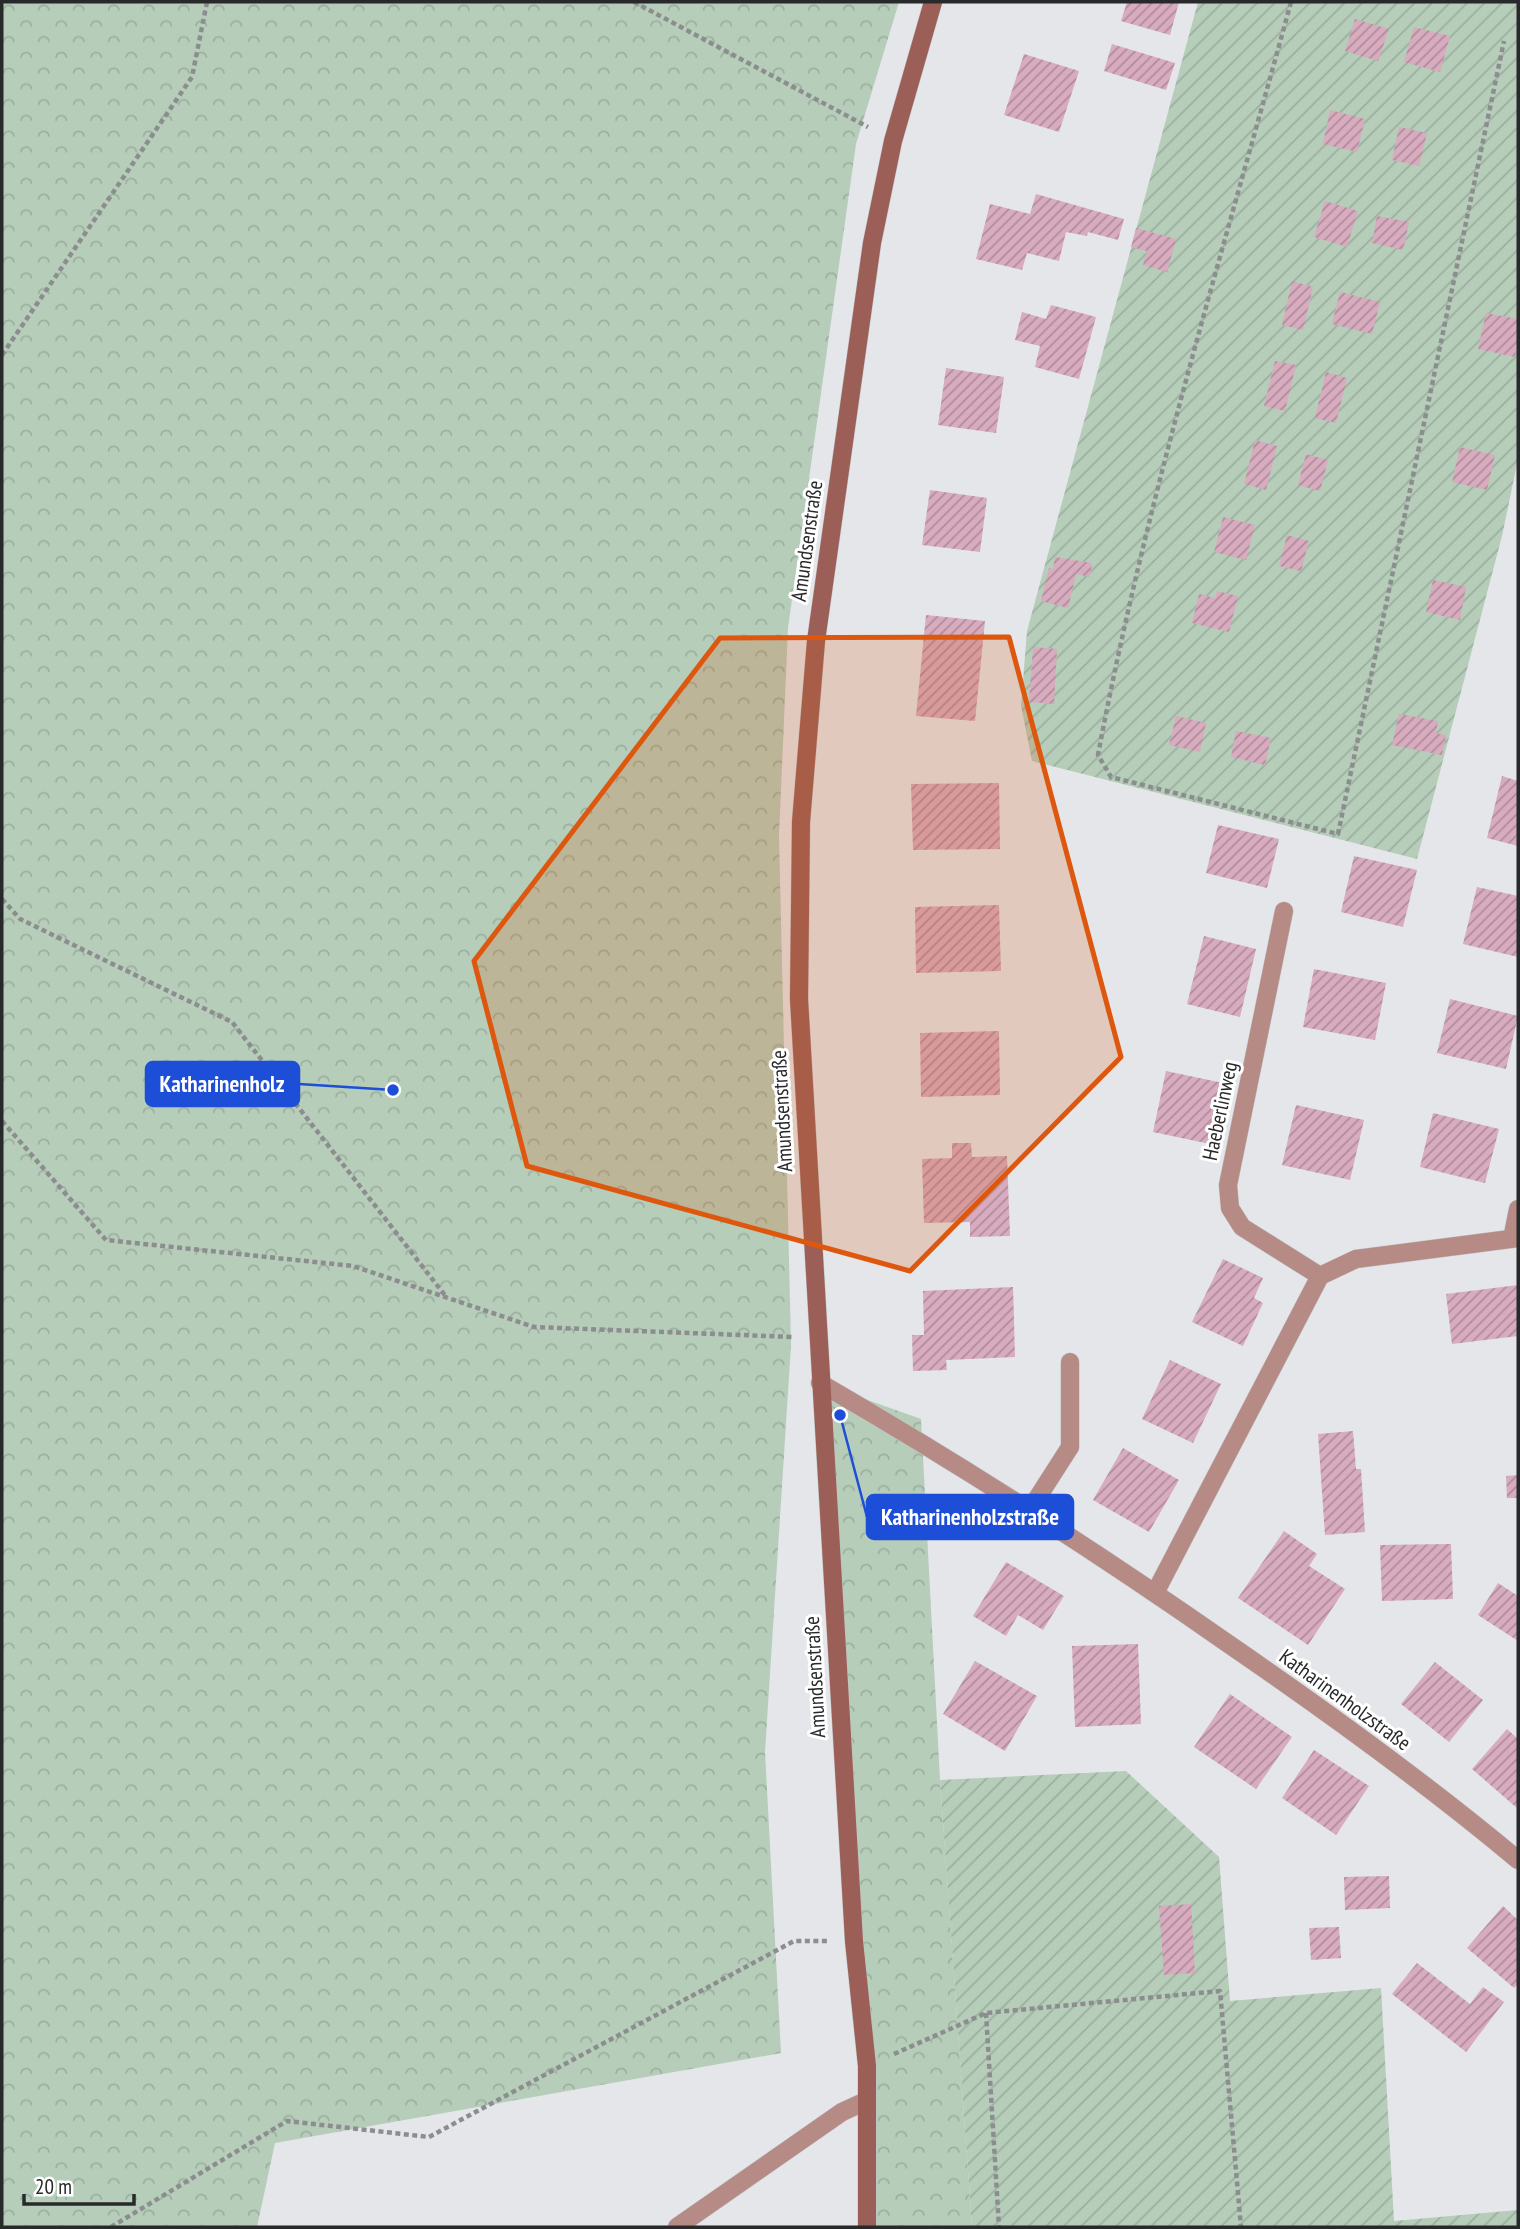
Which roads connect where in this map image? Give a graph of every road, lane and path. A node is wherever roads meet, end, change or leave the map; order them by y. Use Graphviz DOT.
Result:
graph roads {
  1 [pos="207,2"];
  2 [pos="634,2"];
  3 [pos="933,2"];
  4 [pos="1291,2"];
  5 [pos="1504,41"];
  6 [pos="893,141"];
  7 [pos="2,355"];
  8 [pos="2,899"];
  9 [pos="1284,911"];
  10 [pos="2,1121"];
  11 [pos="1518,1209"];
  12 [pos="1515,1239"];
  13 [pos="1320,1276"];
  14 [pos="447,1298"];
  15 [pos="818,1338"];
  16 [pos="1070,1362"];
  17 [pos="820,1383"];
  18 [pos="1029,1511"];
  19 [pos="1155,1592"];
  20 [pos="1518,1860"];
  21 [pos="853,1941"];
  22 [pos="986,2013"];
  23 [pos="867,2066"];
  24 [pos="866,2101"];
  25 [pos="111,2227"];
  26 [pos="677,2227"];
  27 [pos="867,2227"];
  28 [pos="999,2227"];
  29 [pos="1241,2227"];
  1 -- 7 [label="path"];
  2 -- 6 [label="path"];
  3 -- 6 [label="street, Amundsenstraße"];
  4 -- 5 [label="path"];
  6 -- 15 [label="street, Amundsenstraße"];
  8 -- 14 [label="path"];
  9 -- 13 [label="street, Haeberlinweg"];
  10 -- 14 [label="path"];
  11 -- 12 [label="street"];
  12 -- 13 [label="street"];
  13 -- 19 [label="street"];
  14 -- 15 [label="path"];
  15 -- 17 [label="street, Amundsenstraße"];
  16 -- 18 [label="street"];
  17 -- 18 [label="street, Katharinenholzstraße"];
  17 -- 21 [label="street, Amundsenstraße"];
  18 -- 19 [label="street, Katharinenholzstraße"];
  19 -- 20 [label="street, Katharinenholzstraße"];
  21 -- 23 [label="street, Amundsenstraße"];
  21 -- 25 [label="path"];
  22 -- 23 [label="path"];
  22 -- 28 [label="path"];
  22 -- 29 [label="path"];
  23 -- 24 [label="street, Amundsenstraße"];
  24 -- 26 [label="street"];
  24 -- 27 [label="street, Amundsenstraße"];
}
